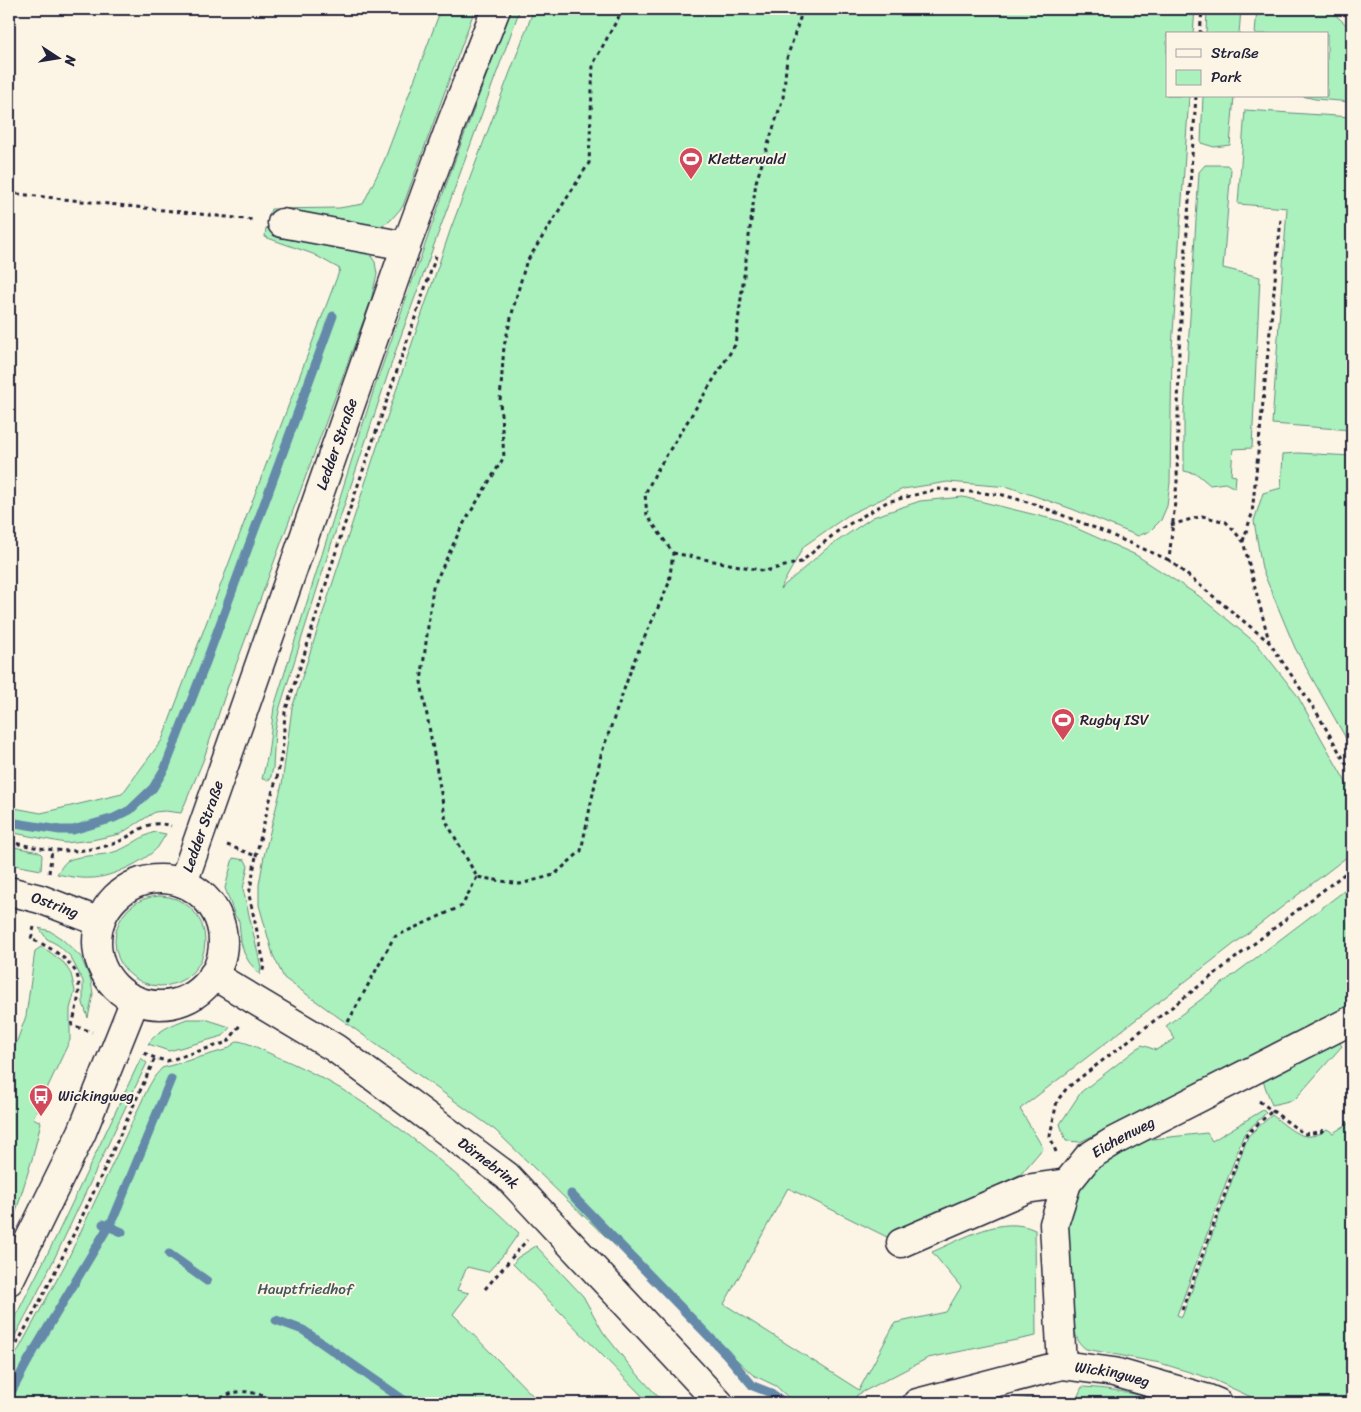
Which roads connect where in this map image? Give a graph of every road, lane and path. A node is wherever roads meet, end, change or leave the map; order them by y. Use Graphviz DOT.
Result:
graph roads {
  1 [pos="496,9"];
  2 [pos="623,9"];
  3 [pos="803,9"];
  4 [pos="1202,9"];
  5 [pos="1200,32"];
  6 [pos="1196,98"];
  7 [pos="9,193"];
  8 [pos="1281,219"];
  9 [pos="282,223"];
  10 [pos="406,246"];
  11 [pos="438,252"];
  12 [pos="1171,525"];
  13 [pos="1243,541"];
  14 [pos="673,553"];
  15 [pos="1169,560"];
  16 [pos="1269,642"];
  17 [pos="1352,774"];
  18 [pos="199,836"];
  19 [pos="9,842"];
  20 [pos="52,850"];
  21 [pos="256,856"];
  22 [pos="1352,868"];
  23 [pos="477,877"];
  24 [pos="183,883"];
  25 [pos="9,891"];
  26 [pos="40,899"];
  27 [pos="100,922"];
  28 [pos="213,975"];
  29 [pos="252,999"];
  30 [pos="135,1000"];
  31 [pos="1352,1020"];
  32 [pos="119,1041"];
  33 [pos="335,1048"];
  34 [pos="155,1058"];
  35 [pos="1234,1081"];
  36 [pos="1272,1111"];
  37 [pos="1325,1127"];
  38 [pos="1068,1183"];
  39 [pos="545,1217"];
  40 [pos="901,1242"];
  41 [pos="9,1281"];
  42 [pos="486,1289"];
  43 [pos="1182,1310"];
  44 [pos="9,1358"];
  45 [pos="1062,1365"];
  46 [pos="214,1403"];
  47 [pos="280,1403"];
  48 [pos="719,1403"];
  49 [pos="918,1403"];
  50 [pos="1218,1403"];
  1 -- 10 [label="main road, Ledder Straße"];
  2 -- 23 [label="path"];
  3 -- 14 [label="path"];
  4 -- 5 [label="path"];
  6 -- 12 [label="path"];
  7 -- 9 [label="path"];
  8 -- 13 [label="path"];
  9 -- 10 [label="main road"];
  10 -- 18 [label="main road, Ledder Straße"];
  11 -- 21 [label="path"];
  12 -- 13 [label="path"];
  12 -- 15 [label="path"];
  13 -- 16 [label="path"];
  14 -- 15 [label="path"];
  14 -- 23 [label="path"];
  15 -- 16 [label="path"];
  16 -- 17 [label="path"];
  18 -- 20 [label="path"];
  18 -- 21 [label="path"];
  18 -- 24 [label="main road, Ledder Straße"];
  19 -- 20 [label="path"];
  20 -- 26 [label="path"];
  21 -- 29 [label="path"];
  22 -- 38 [label="path"];
  23 -- 33 [label="path"];
  24 -- 27 [label="main road"];
  24 -- 28 [label="main road"];
  25 -- 26 [label="main road, Ostring"];
  26 -- 27 [label="main road, Ostring"];
  26 -- 32 [label="path"];
  27 -- 30 [label="main road"];
  28 -- 29 [label="main road, Dörnebrink"];
  28 -- 30 [label="main road"];
  29 -- 33 [label="main road, Dörnebrink"];
  29 -- 34 [label="path"];
  30 -- 32 [label="main road"];
  31 -- 35 [label="main road, Eichenweg"];
  32 -- 34 [label="path"];
  32 -- 41 [label="main road"];
  33 -- 39 [label="main road, Dörnebrink"];
  34 -- 44 [label="path"];
  35 -- 36 [label="path"];
  35 -- 38 [label="main road, Eichenweg"];
  36 -- 37 [label="path"];
  36 -- 43 [label="path"];
  38 -- 40 [label="main road"];
  38 -- 45 [label="main road, Eichenweg"];
  39 -- 42 [label="path"];
  39 -- 48 [label="main road, Dörnebrink"];
  45 -- 49 [label="main road, Wickingweg"];
  45 -- 50 [label="main road, Wickingweg"];
  46 -- 47 [label="path"];
}
